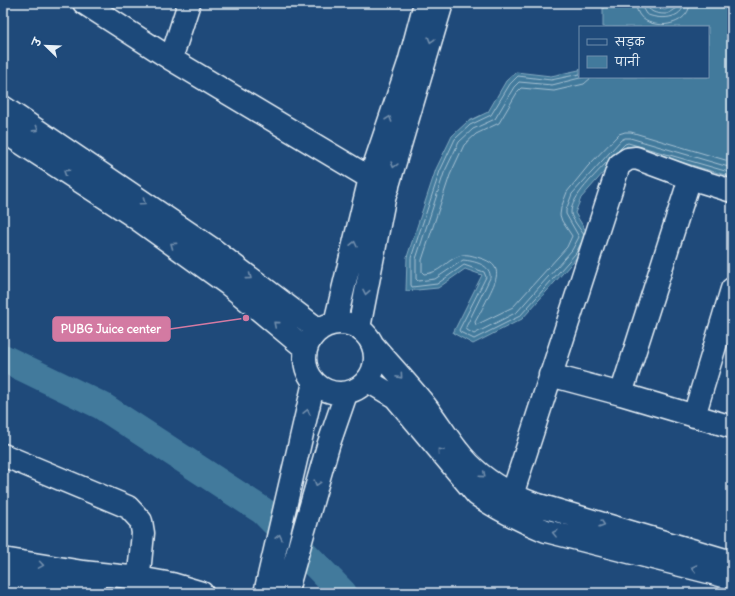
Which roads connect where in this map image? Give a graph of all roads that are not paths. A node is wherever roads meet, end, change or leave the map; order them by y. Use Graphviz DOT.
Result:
graph roads {
  1 [pos="189,3"];
  2 [pos="425,3"];
  3 [pos="442,3"];
  4 [pos="91,5"];
  5 [pos="171,59"];
  6 [pos="3,107"];
  7 [pos="3,131"];
  8 [pos="690,178"];
  9 [pos="379,182"];
  10 [pos="732,191"];
  11 [pos="732,289"];
  12 [pos="327,326"];
  13 [pos="359,328"];
  14 [pos="374,346"];
  15 [pos="306,349"];
  16 [pos="550,375"];
  17 [pos="368,381"];
  18 [pos="314,382"];
  19 [pos="346,394"];
  20 [pos="621,394"];
  21 [pos="694,416"];
  22 [pos="732,427"];
  23 [pos="3,454"];
  24 [pos="512,495"];
  25 [pos="3,558"];
  26 [pos="732,562"];
  27 [pos="3,576"];
  28 [pos="732,578"];
  29 [pos="278,585"];
  30 [pos="33,587"];
  31 [pos="137,588"];
  32 [pos="171,588"];
  33 [pos="100,590"];
  34 [pos="202,593"];
  1 -- 5 [label="street"];
  9 -- 2 [label="street, one-way"];
  3 -- 9 [label="street, one-way"];
  4 -- 5 [label="street"];
  5 -- 9 [label="street"];
  6 -- 12 [label="street, one-way"];
  15 -- 7 [label="street, one-way"];
  8 -- 10 [label="street"];
  8 -- 16 [label="street"];
  8 -- 20 [label="street"];
  12 -- 9 [label="street, one-way"];
  9 -- 13 [label="street, one-way"];
  11 -- 21 [label="street"];
  12 -- 13 [label="street"];
  12 -- 15 [label="street"];
  13 -- 14 [label="street"];
  14 -- 17 [label="street"];
  14 -- 24 [label="street, one-way"];
  15 -- 18 [label="street"];
  16 -- 20 [label="street"];
  16 -- 24 [label="street"];
  17 -- 19 [label="street"];
  28 -- 17 [label="street, one-way"];
  18 -- 19 [label="street"];
  29 -- 18 [label="street, one-way"];
  19 -- 29 [label="street, one-way"];
  20 -- 21 [label="street"];
  21 -- 22 [label="street"];
  23 -- 31 [label="street"];
  24 -- 26 [label="street, one-way"];
  25 -- 31 [label="street, one-way"];
  27 -- 30 [label="street"];
  30 -- 33 [label="street"];
  31 -- 32 [label="street"];
  31 -- 33 [label="street"];
  32 -- 34 [label="street"];
}
